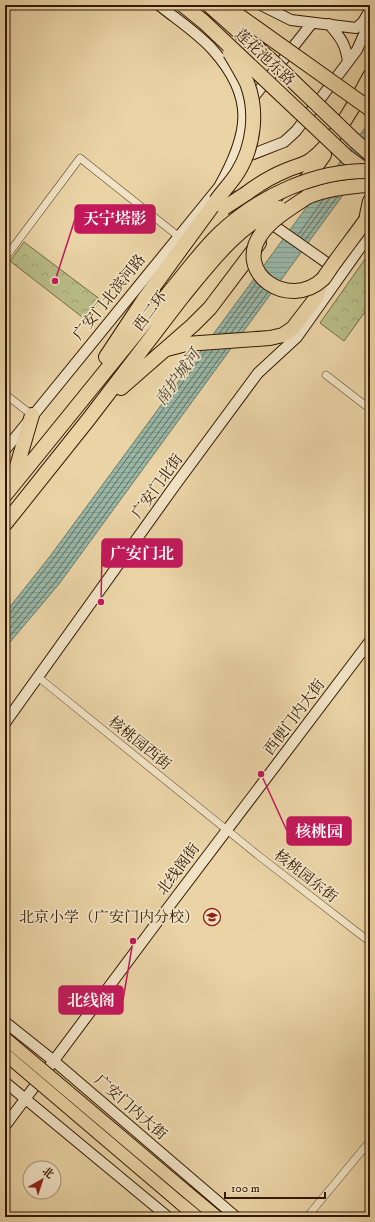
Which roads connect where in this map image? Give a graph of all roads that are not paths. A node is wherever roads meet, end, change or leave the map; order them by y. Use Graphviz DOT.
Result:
graph roads {
  1 [pos="158,5"];
  2 [pos="183,5"];
  3 [pos="209,5"];
  4 [pos="224,5"];
  5 [pos="261,5"];
  6 [pos="370,10"];
  7 [pos="370,21"];
  8 [pos="312,23"];
  9 [pos="329,24"];
  10 [pos="224,42"];
  11 [pos="348,62"];
  12 [pos="370,76"];
  13 [pos="244,109"];
  14 [pos="370,109"];
  15 [pos="242,132"];
  16 [pos="335,133"];
  17 [pos="354,140"];
  18 [pos="265,148"];
  19 [pos="370,148"];
  20 [pos="370,154"];
  21 [pos="346,157"];
  22 [pos="234,162"];
  23 [pos="370,171"];
  24 [pos="370,174"];
  25 [pos="370,185"];
  26 [pos="219,187"];
  27 [pos="306,197"];
  28 [pos="370,201"];
  29 [pos="220,205"];
  30 [pos="368,219"];
  31 [pos="273,228"];
  32 [pos="370,234"];
  33 [pos="184,236"];
  34 [pos="5,258"];
  35 [pos="342,274"];
  36 [pos="322,280"];
  37 [pos="178,292"];
  38 [pos="165,350"];
  39 [pos="326,375"];
  40 [pos="5,394"];
  41 [pos="370,409"];
  42 [pos="73,410"];
  43 [pos="32,415"];
  44 [pos="88,420"];
  45 [pos="5,450"];
  46 [pos="8,491"];
  47 [pos="5,524"];
  48 [pos="370,641"];
  49 [pos="366,654"];
  50 [pos="38,677"];
  51 [pos="5,723"];
  52 [pos="227,829"];
  53 [pos="370,942"];
  54 [pos="5,1022"];
  55 [pos="5,1038"];
  56 [pos="5,1054"];
  57 [pos="54,1061"];
  58 [pos="5,1082"];
  59 [pos="25,1099"];
  60 [pos="5,1126"];
  61 [pos="370,1141"];
  62 [pos="166,1216"];
  63 [pos="197,1217"];
  64 [pos="217,1217"];
  65 [pos="236,1217"];
  66 [pos="307,1217"];
  1 -- 13 [label="street"];
  2 -- 10 [label="highway, 莲花池东路, bridge"];
  3 -- 17 [label="highway, 莲花池东路, bridge"];
  4 -- 14 [label="highway, bridge"];
  5 -- 8 [label="street"];
  6 -- 9 [label="street"];
  7 -- 11 [label="street"];
  8 -- 9 [label="street"];
  8 -- 13 [label="street"];
  9 -- 11 [label="street"];
  10 -- 21 [label="highway, 莲花池东路, bridge"];
  10 -- 29 [label="highway, bridge"];
  11 -- 18 [label="street"];
  12 -- 16 [label="highway"];
  13 -- 15 [label="street, 广安门北滨河路"];
  15 -- 18 [label="street"];
  15 -- 22 [label="street, 广安门北滨河路"];
  16 -- 29 [label="highway, bridge"];
  16 -- 31 [label="highway"];
  17 -- 19 [label="highway"];
  17 -- 20 [label="highway, 莲花池东路"];
  18 -- 22 [label="street"];
  21 -- 24 [label="highway, bridge"];
  21 -- 25 [label="highway, bridge"];
  22 -- 26 [label="street, 广安门北滨河路"];
  23 -- 37 [label="highway, 西二环, bridge"];
  25 -- 27 [label="highway, 西二环"];
  26 -- 31 [label="street"];
  26 -- 33 [label="street, 广安门北滨河路"];
  27 -- 36 [label="highway, bridge"];
  27 -- 37 [label="highway, 西二环, bridge"];
  28 -- 30 [label="highway"];
  29 -- 33 [label="highway"];
  30 -- 36 [label="highway, bridge"];
  31 -- 35 [label="street"];
  31 -- 38 [label="highway"];
  32 -- 35 [label="street, 广安门北街"];
  33 -- 34 [label="street"];
  33 -- 42 [label="highway"];
  33 -- 43 [label="street, 广安门北滨河路"];
  35 -- 50 [label="street, 广安门北街"];
  36 -- 38 [label="highway"];
  37 -- 42 [label="highway, 西二环"];
  37 -- 44 [label="highway, 西二环"];
  38 -- 44 [label="highway"];
  39 -- 41 [label="street"];
  40 -- 43 [label="street"];
  42 -- 46 [label="highway, 西二环"];
  43 -- 45 [label="street, 广安门北滨河路"];
  43 -- 46 [label="highway"];
  44 -- 47 [label="highway, 西二环"];
  48 -- 49 [label="street, 西便门内大街"];
  49 -- 52 [label="street, 西便门内大街"];
  50 -- 51 [label="street, 广安门北街"];
  50 -- 52 [label="street, 核桃园西街"];
  52 -- 53 [label="street, 核桃园东街"];
  52 -- 57 [label="street, 北线阁街"];
  54 -- 57 [label="street, 广安门内大街"];
  55 -- 64 [label="main road, 广安门内大街, bridge"];
  56 -- 63 [label="main road, bridge"];
  57 -- 59 [label="street, 北线阁街"];
  57 -- 65 [label="street, 广安门内大街"];
  58 -- 59 [label="street"];
  59 -- 60 [label="street, 北线阁街"];
  59 -- 62 [label="street"];
  61 -- 66 [label="street"];
}
